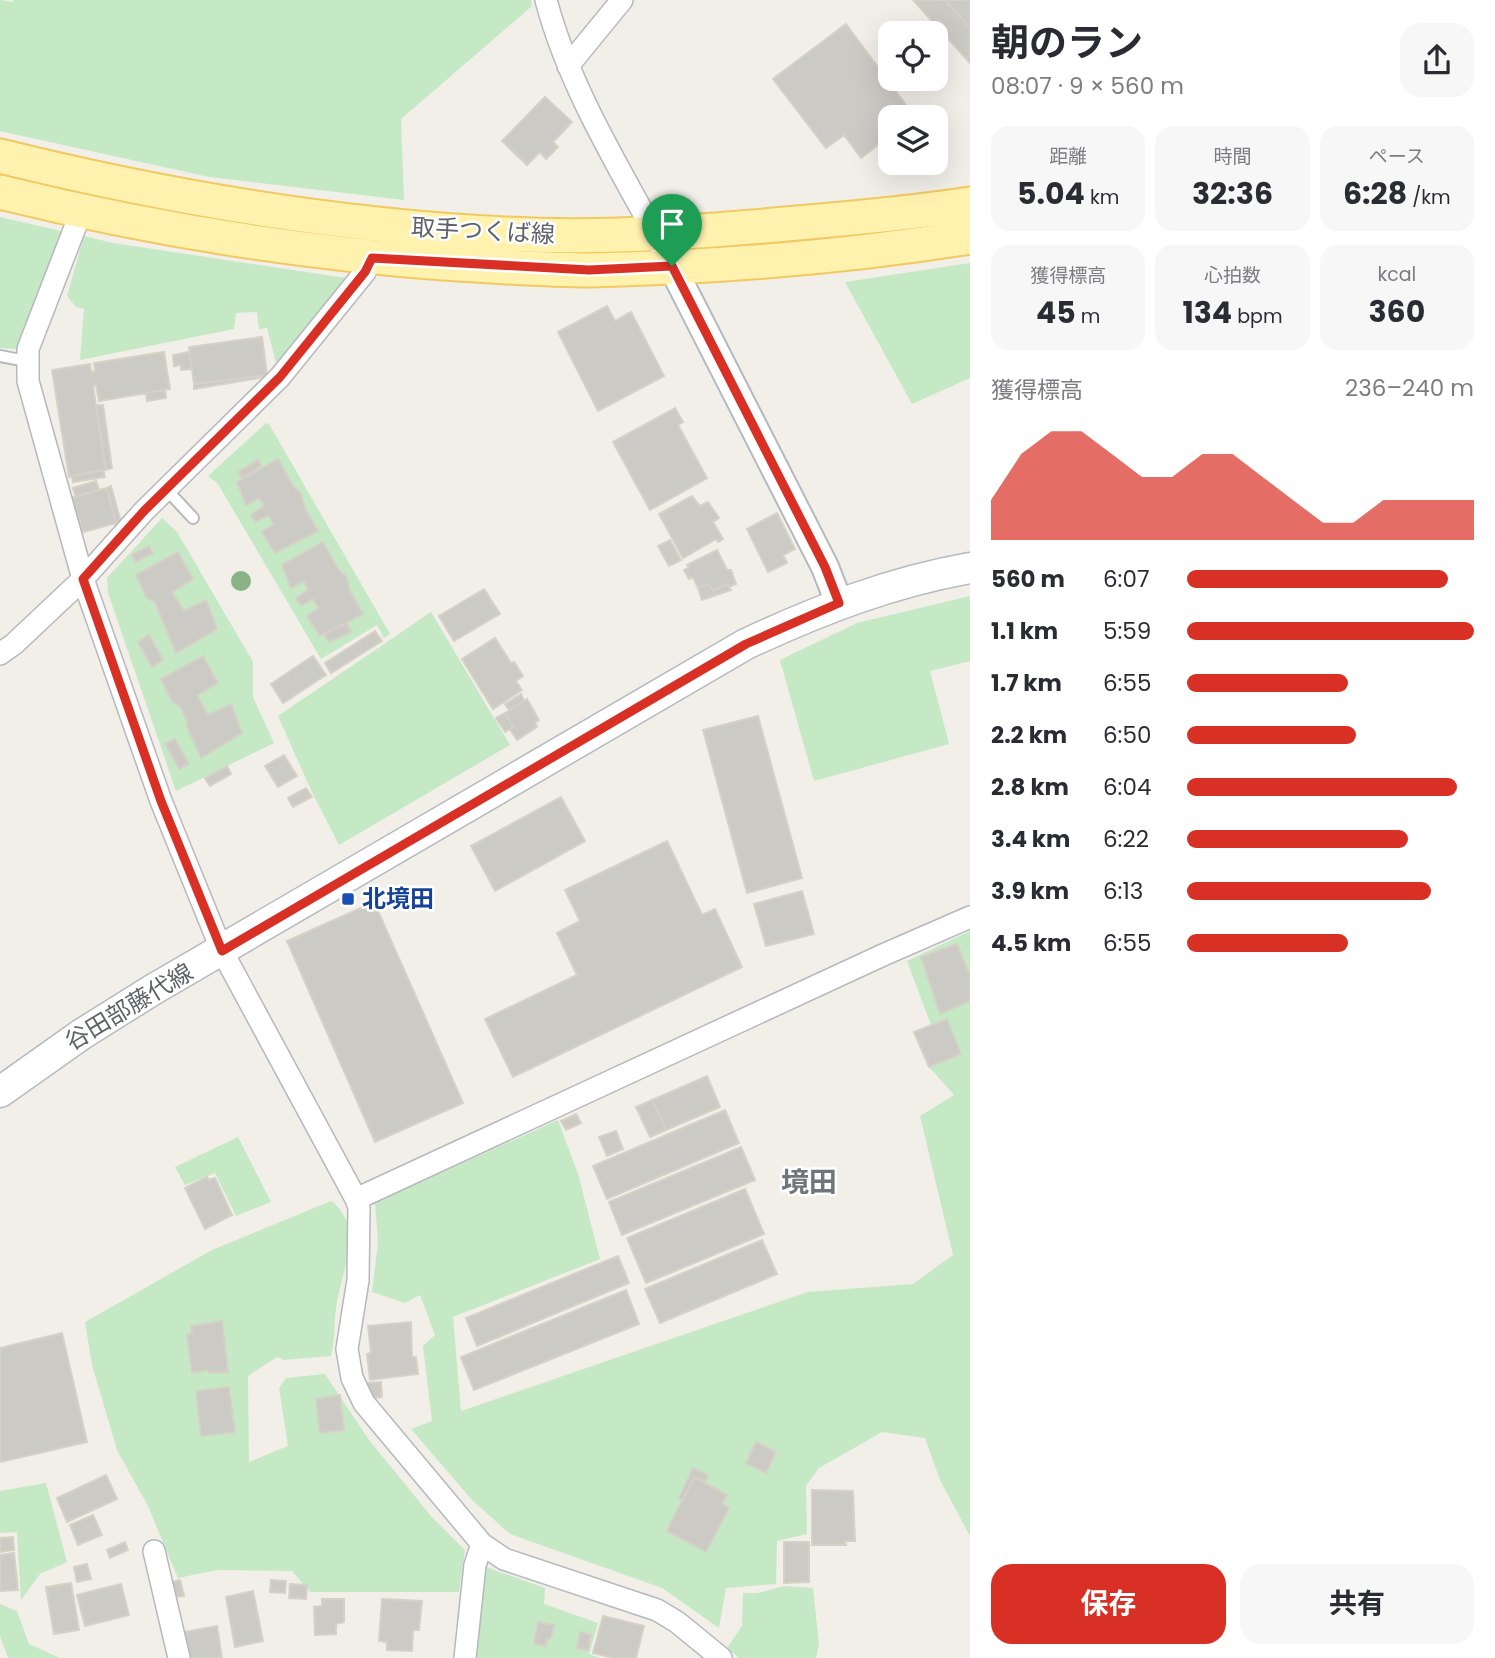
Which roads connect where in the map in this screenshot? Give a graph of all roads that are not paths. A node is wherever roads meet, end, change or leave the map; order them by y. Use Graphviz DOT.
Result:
graph roads {
  1 [pos="546,0"];
  2 [pos="622,0"];
  3 [pos="568,65"];
  4 [pos="0,156"];
  5 [pos="0,192"];
  6 [pos="970,204"];
  7 [pos="81,212"];
  8 [pos="655,234"];
  9 [pos="970,237"];
  10 [pos="372,258"];
  11 [pos="672,266"];
  12 [pos="0,356"];
  13 [pos="26,361"];
  14 [pos="166,489"];
  15 [pos="193,518"];
  16 [pos="970,568"];
  17 [pos="83,579"];
  18 [pos="839,603"];
  19 [pos="0,654"];
  20 [pos="970,917"];
  21 [pos="222,951"];
  22 [pos="0,1092"];
  23 [pos="356,1199"];
  24 [pos="482,1544"];
  25 [pos="154,1551"];
  26 [pos="179,1658"];
  27 [pos="465,1658"];
  28 [pos="721,1658"];
  1 -- 3 [label="street"];
  2 -- 3 [label="street"];
  3 -- 8 [label="street"];
  4 -- 8 [label="main road, 取手つくば線"];
  5 -- 7 [label="main road, 取手つくば線"];
  6 -- 8 [label="main road, 取手つくば線"];
  7 -- 10 [label="main road, 取手つくば線"];
  7 -- 13 [label="street"];
  8 -- 11 [label="street"];
  9 -- 11 [label="main road, 取手つくば線"];
  10 -- 11 [label="main road, 取手つくば線"];
  10 -- 14 [label="street"];
  11 -- 18 [label="street"];
  12 -- 13 [label="lane"];
  13 -- 17 [label="street"];
  14 -- 15 [label="lane"];
  14 -- 17 [label="street"];
  16 -- 18 [label="main road, 谷田部藤代線"];
  17 -- 19 [label="street"];
  17 -- 21 [label="street"];
  18 -- 21 [label="main road, 谷田部藤代線"];
  20 -- 23 [label="street"];
  21 -- 22 [label="main road, 谷田部藤代線"];
  21 -- 23 [label="street"];
  23 -- 24 [label="street"];
  24 -- 27 [label="street"];
  24 -- 28 [label="street"];
  25 -- 26 [label="street"];
}
